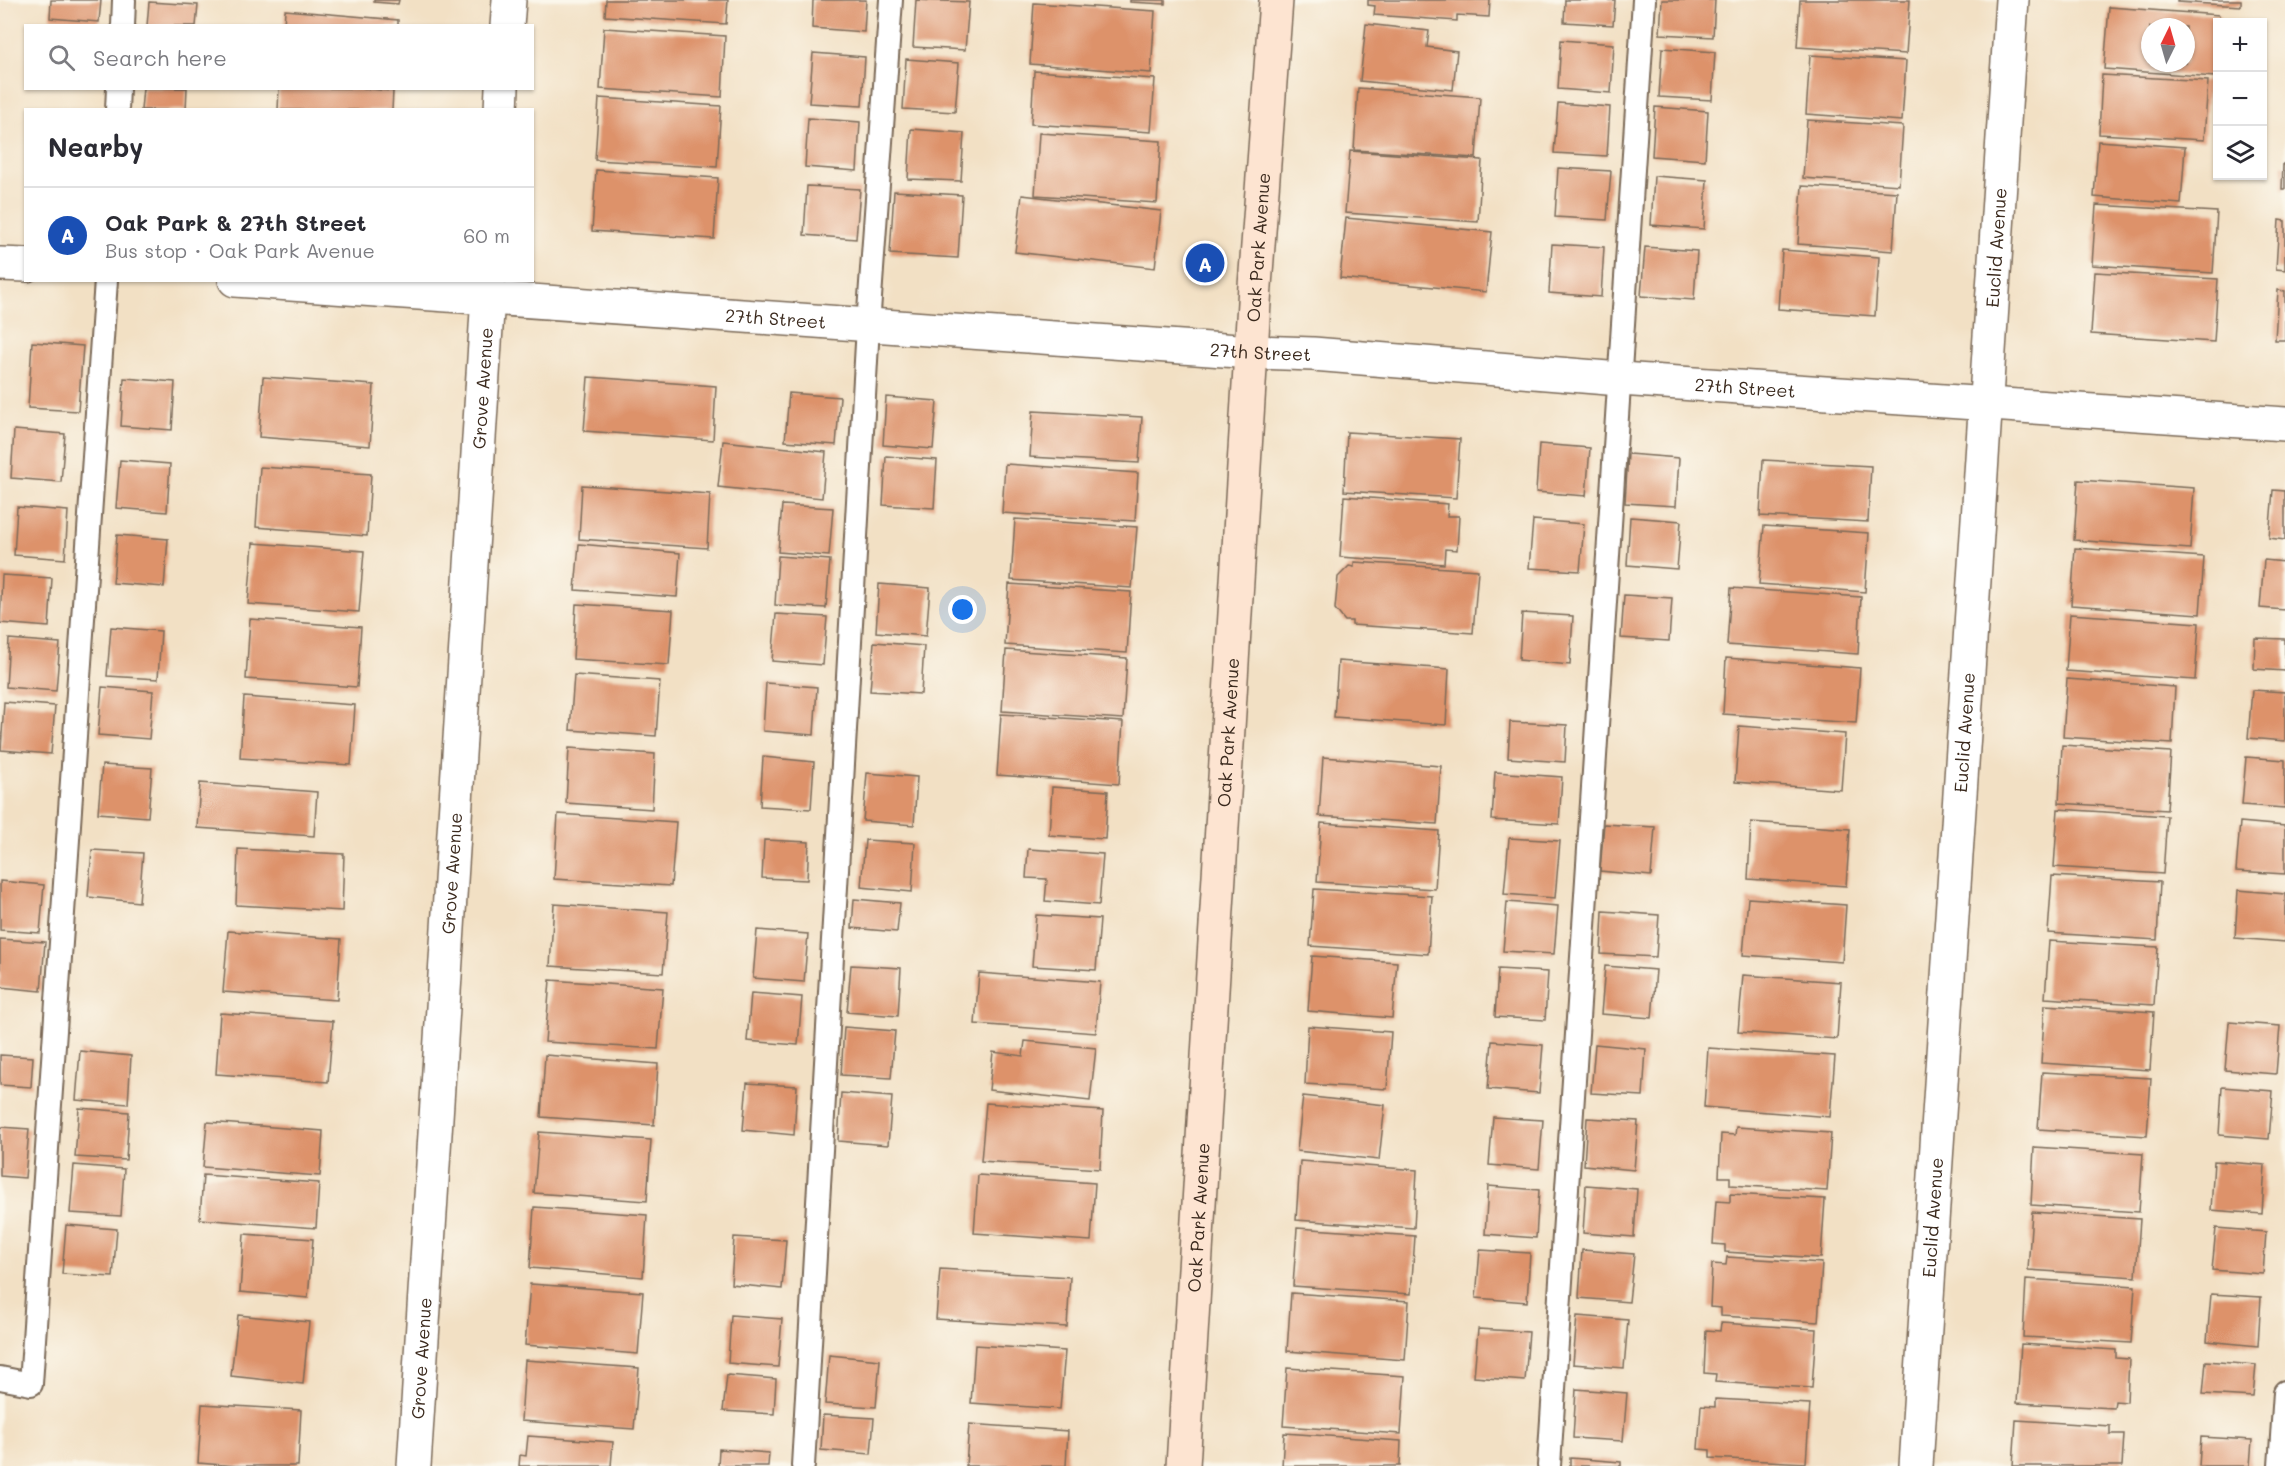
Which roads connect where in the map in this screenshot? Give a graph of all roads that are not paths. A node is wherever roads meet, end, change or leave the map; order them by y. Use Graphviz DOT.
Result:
graph roads {
  1 [pos="124,0"];
  2 [pos="508,0"];
  3 [pos="891,0"];
  4 [pos="1276,0"];
  5 [pos="1644,0"];
  6 [pos="2012,0"];
  7 [pos="123,24"];
  8 [pos="507,24"];
  9 [pos="118,90"];
  10 [pos="502,90"];
  11 [pos="117,108"];
  12 [pos="501,108"];
  13 [pos="0,264"];
  14 [pos="24,265"];
  15 [pos="106,282"];
  16 [pos="286,282"];
  17 [pos="488,290"];
  18 [pos="868,326"];
  19 [pos="1252,352"];
  20 [pos="1620,379"];
  21 [pos="1985,404"];
  22 [pos="2285,424"];
  23 [pos="0,1378"];
  24 [pos="2285,1392"];
  25 [pos="414,1466"];
  26 [pos="803,1466"];
  27 [pos="1183,1466"];
  28 [pos="1549,1466"];
  29 [pos="1916,1466"];
  30 [pos="2280,1466"];
  1 -- 7 [label="lane"];
  2 -- 8 [label="street"];
  3 -- 18 [label="lane"];
  4 -- 19 [label="street, Oak Park Avenue"];
  5 -- 20 [label="lane"];
  6 -- 21 [label="street, Euclid Avenue"];
  9 -- 11 [label="lane"];
  10 -- 12 [label="street"];
  13 -- 14 [label="street"];
  15 -- 23 [label="lane"];
  16 -- 17 [label="street, 27th Street"];
  17 -- 18 [label="street, 27th Street"];
  17 -- 25 [label="street, Grove Avenue"];
  18 -- 19 [label="street, 27th Street"];
  18 -- 26 [label="lane"];
  19 -- 20 [label="street, 27th Street"];
  19 -- 27 [label="street, Oak Park Avenue"];
  20 -- 21 [label="street, 27th Street"];
  20 -- 28 [label="lane"];
  21 -- 22 [label="street, 27th Street"];
  21 -- 29 [label="street, Euclid Avenue"];
  24 -- 30 [label="lane"];
}
